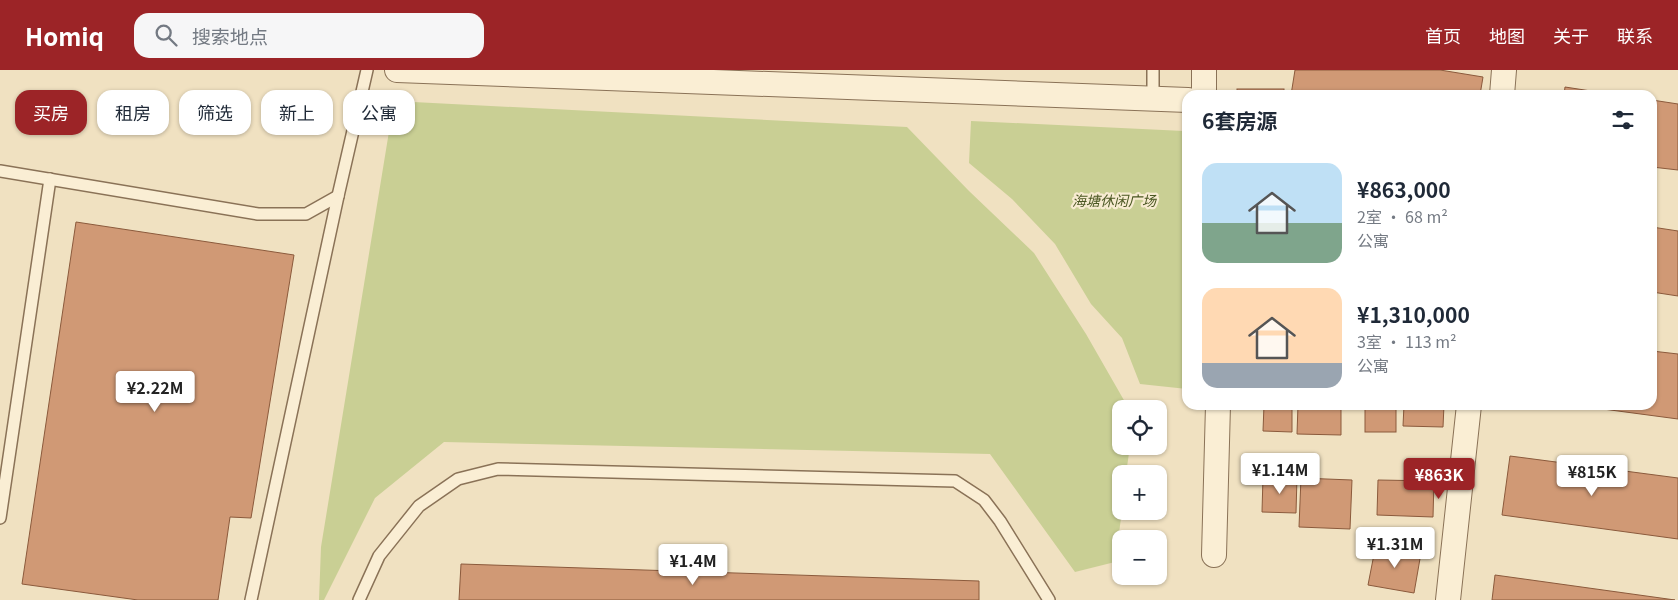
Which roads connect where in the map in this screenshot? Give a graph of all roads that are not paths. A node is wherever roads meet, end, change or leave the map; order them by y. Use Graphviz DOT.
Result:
graph roads {
  1 [pos="367,70"];
  2 [pos="397,70"];
  3 [pos="1153,70"];
  4 [pos="1204,70"];
  5 [pos="1504,70"];
  6 [pos="1204,90"];
  7 [pos="1502,90"];
  8 [pos="1154,99"];
  9 [pos="1182,100"];
  10 [pos="0,171"];
  11 [pos="50,179"];
  12 [pos="338,196"];
  13 [pos="1218,410"];
  14 [pos="1468,410"];
  15 [pos="0,518"];
  16 [pos="1214,555"];
  17 [pos="251,600"];
  18 [pos="359,600"];
  19 [pos="1049,600"];
  20 [pos="1448,600"];
  1 -- 12 [label="lane"];
  2 -- 8 [label="street"];
  3 -- 8 [label="lane"];
  4 -- 6 [label="street"];
  5 -- 7 [label="street"];
  8 -- 9 [label="street"];
  10 -- 11 [label="lane"];
  11 -- 12 [label="lane"];
  11 -- 15 [label="lane"];
  12 -- 17 [label="lane"];
  13 -- 16 [label="street"];
  14 -- 20 [label="street"];
  18 -- 19 [label="lane"];
}
